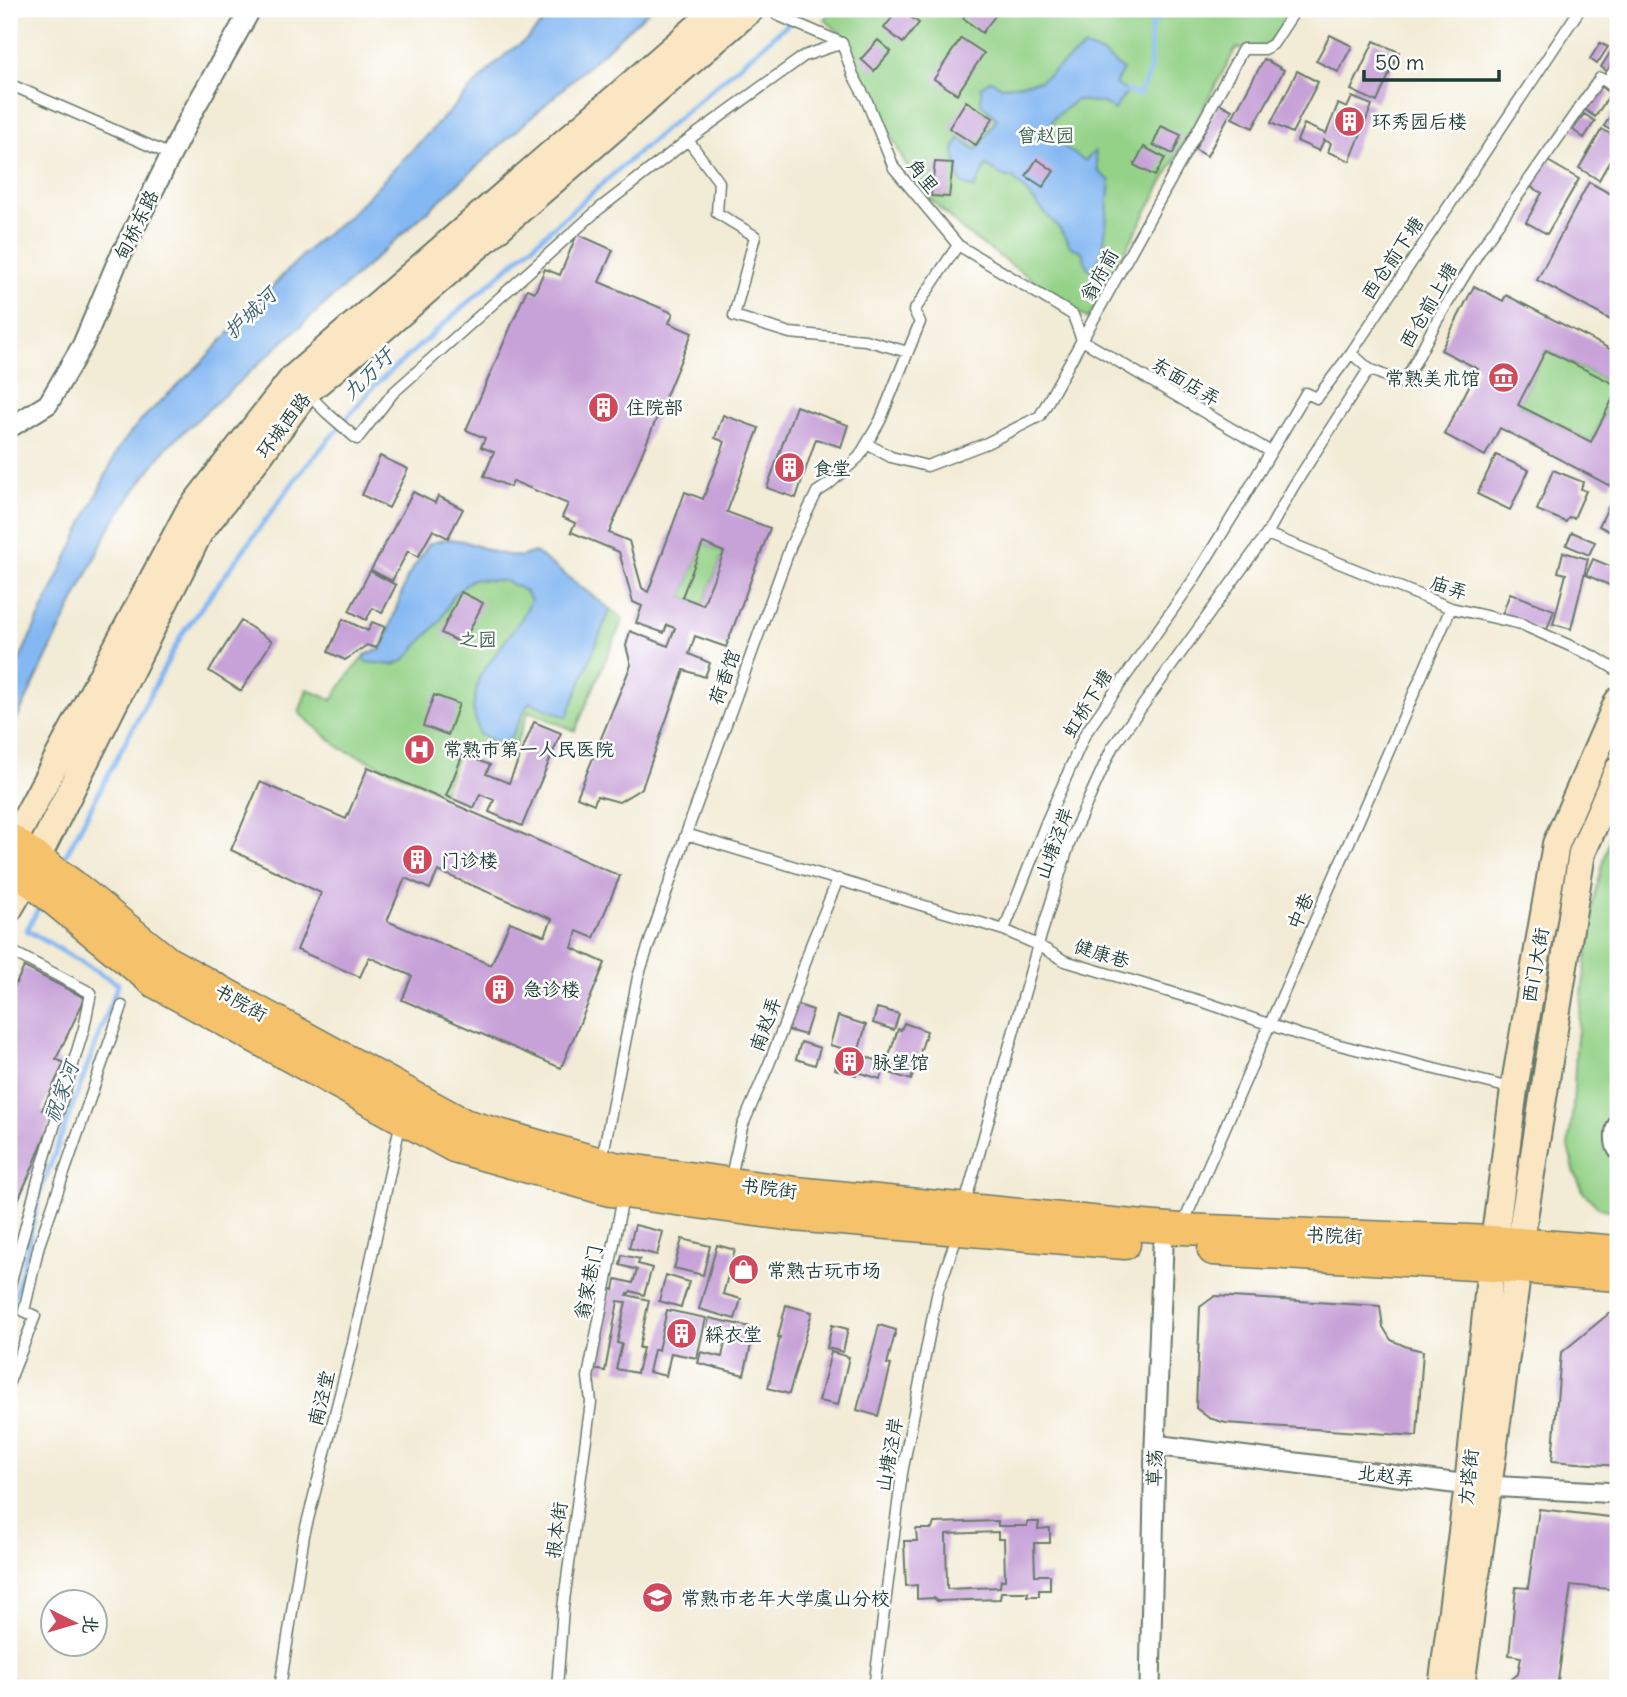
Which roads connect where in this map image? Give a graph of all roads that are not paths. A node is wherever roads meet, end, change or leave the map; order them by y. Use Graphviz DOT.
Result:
graph roads {
  1 [pos="251,9"];
  2 [pos="718,9"];
  3 [pos="751,9"];
  4 [pos="1296,9"];
  5 [pos="1580,9"];
  6 [pos="775,12"];
  7 [pos="842,43"];
  8 [pos="1618,64"];
  9 [pos="1605,81"];
  10 [pos="9,84"];
  11 [pos="1618,90"];
  12 [pos="688,140"];
  13 [pos="171,155"];
  14 [pos="958,245"];
  15 [pos="1082,340"];
  16 [pos="908,352"];
  17 [pos="1350,352"];
  18 [pos="1369,369"];
  19 [pos="300,385"];
  20 [pos="9,428"];
  21 [pos="867,444"];
  22 [pos="1271,452"];
  23 [pos="1234,514"];
  24 [pos="1268,534"];
  25 [pos="1451,608"];
  26 [pos="1618,671"];
  27 [pos="1618,701"];
  28 [pos="1618,770"];
  29 [pos="685,834"];
  30 [pos="17,856"];
  31 [pos="838,879"];
  32 [pos="9,909"];
  33 [pos="1004,930"];
  34 [pos="1038,945"];
  35 [pos="9,950"];
  36 [pos="122,1006"];
  37 [pos="1270,1024"];
  38 [pos="1514,1089"];
  39 [pos="402,1117"];
  40 [pos="1618,1125"];
  41 [pos="1618,1150"];
  42 [pos="601,1163"];
  43 [pos="730,1183"];
  44 [pos="624,1193"];
  45 [pos="962,1218"];
  46 [pos="1172,1238"];
  47 [pos="1618,1251"];
  48 [pos="1506,1255"];
  49 [pos="1618,1276"];
  50 [pos="9,1290"];
  51 [pos="28,1292"];
  52 [pos="588,1377"];
  53 [pos="9,1382"];
  54 [pos="1155,1444"];
  55 [pos="1478,1486"];
  56 [pos="1618,1493"];
  57 [pos="280,1688"];
  58 [pos="557,1688"];
  59 [pos="874,1688"];
  60 [pos="1150,1688"];
  61 [pos="1442,1688"];
  62 [pos="1460,1688"];
  1 -- 13 [label="street, 甸桥东路"];
  2 -- 19 [label="main road, 环城西路"];
  3 -- 19 [label="main road, 环城西路"];
  4 -- 15 [label="lane, 翁府前"];
  5 -- 17 [label="lane, 西仓前下塘"];
  6 -- 7 [label="lane"];
  7 -- 12 [label="lane"];
  7 -- 14 [label="lane, 角里"];
  8 -- 9 [label="lane, 西仓前上塘"];
  9 -- 11 [label="lane"];
  9 -- 18 [label="lane, 西仓前上塘"];
  10 -- 13 [label="lane"];
  12 -- 16 [label="lane"];
  12 -- 19 [label="lane"];
  13 -- 20 [label="street, 甸桥东路"];
  14 -- 15 [label="lane, 角里"];
  14 -- 16 [label="lane, 荷香馆"];
  15 -- 21 [label="lane, 翁府前"];
  15 -- 22 [label="lane, 东面店弄"];
  16 -- 21 [label="lane, 荷香馆"];
  17 -- 18 [label="lane"];
  17 -- 22 [label="lane, 西仓前下塘"];
  18 -- 24 [label="lane"];
  19 -- 30 [label="main road, 环城西路"];
  21 -- 29 [label="lane, 荷香馆"];
  22 -- 23 [label="lane, 西仓前下塘"];
  23 -- 33 [label="lane, 虹桥下塘"];
  24 -- 25 [label="lane, 庙弄"];
  24 -- 34 [label="lane, 山塘泾岸"];
  25 -- 26 [label="lane, 庙弄"];
  25 -- 37 [label="lane, 中巷"];
  27 -- 38 [label="main road, 西门大街"];
  28 -- 48 [label="main road, 西门大街"];
  29 -- 31 [label="lane, 健康巷"];
  29 -- 42 [label="lane, 荷香馆"];
  30 -- 32 [label="main road, 环城西路"];
  30 -- 39 [label="main road, 书院街"];
  30 -- 42 [label="main road, 书院街"];
  31 -- 33 [label="lane, 健康巷"];
  31 -- 43 [label="lane, 南赵弄"];
  33 -- 34 [label="lane, 健康巷"];
  34 -- 37 [label="lane, 健康巷"];
  34 -- 45 [label="lane, 山塘泾岸"];
  35 -- 50 [label="lane"];
  36 -- 51 [label="lane"];
  37 -- 38 [label="lane, 健康巷"];
  37 -- 46 [label="lane, 中巷"];
  38 -- 48 [label="main road, 西门大街"];
  39 -- 44 [label="main road, 书院街"];
  39 -- 57 [label="lane, 南泾堂"];
  40 -- 41 [label="street"];
  42 -- 43 [label="main road, 书院街"];
  43 -- 45 [label="main road, 书院街"];
  44 -- 45 [label="main road, 书院街"];
  44 -- 52 [label="lane, 翁家巷门"];
  45 -- 46 [label="main road, 书院街"];
  45 -- 59 [label="lane, 山塘泾岸"];
  46 -- 48 [label="main road, 书院街"];
  46 -- 54 [label="street, 草荡"];
  47 -- 48 [label="main road, 书院街"];
  48 -- 49 [label="main road, 书院街"];
  48 -- 55 [label="main road, 方塔街"];
  50 -- 51 [label="lane"];
  51 -- 53 [label="lane"];
  52 -- 58 [label="lane, 报本街"];
  54 -- 55 [label="street, 北赵弄"];
  54 -- 60 [label="street, 草荡"];
  55 -- 56 [label="street, 北赵弄"];
  55 -- 61 [label="main road, 方塔街"];
  55 -- 62 [label="main road, 方塔街"];
}
